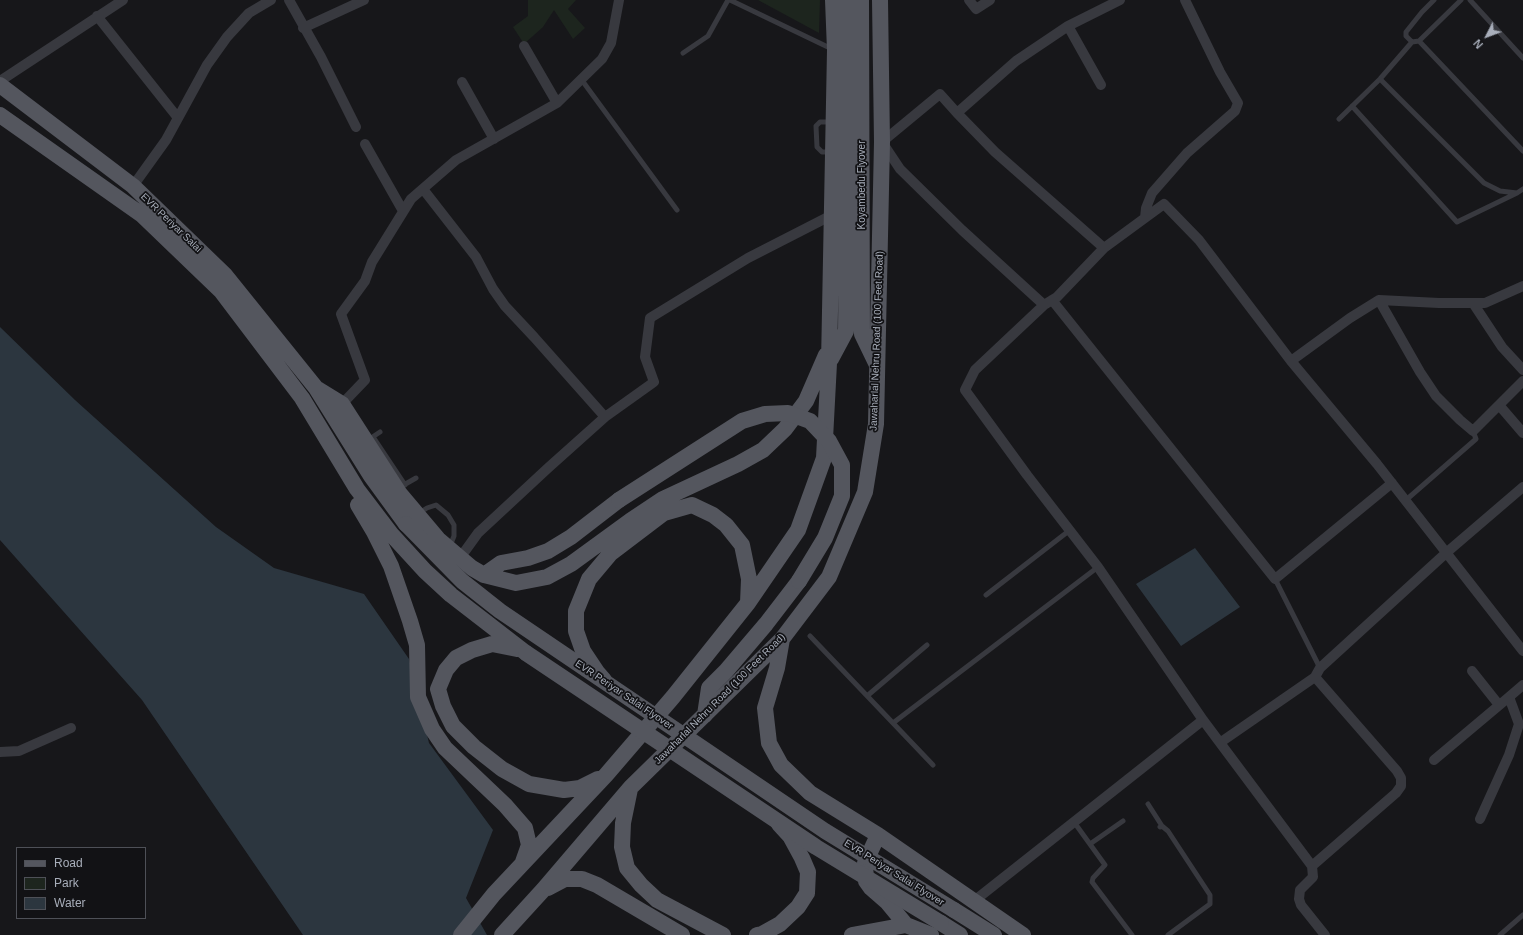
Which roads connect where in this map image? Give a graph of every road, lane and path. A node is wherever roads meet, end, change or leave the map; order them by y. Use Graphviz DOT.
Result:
graph roads {
  1 [pos="123,0"];
  2 [pos="271,0"];
  3 [pos="289,0"];
  4 [pos="364,0"];
  5 [pos="619,0"];
  6 [pos="729,0"];
  7 [pos="833,0"];
  8 [pos="848,0"];
  9 [pos="861,0"];
  10 [pos="880,0"];
  11 [pos="969,0"];
  12 [pos="990,0"];
  13 [pos="1120,0"];
  14 [pos="1185,0"];
  15 [pos="1434,0"];
  16 [pos="1461,0"];
  17 [pos="1470,0"];
  18 [pos="97,16"];
  19 [pos="1068,26"];
  20 [pos="303,28"];
  21 [pos="1419,41"];
  22 [pos="1412,42"];
  23 [pos="524,46"];
  24 [pos="835,50"];
  25 [pos="683,54"];
  26 [pos="1523,58"];
  27 [pos="581,79"];
  28 [pos="1380,79"];
  29 [pos="0,81"];
  30 [pos="462,82"];
  31 [pos="0,85"];
  32 [pos="1101,85"];
  33 [pos="557,103"];
  34 [pos="1352,106"];
  35 [pos="956,113"];
  36 [pos="0,116"];
  37 [pos="178,118"];
  38 [pos="1338,119"];
  39 [pos="356,126"];
  40 [pos="494,139"];
  41 [pos="882,142"];
  42 [pos="365,144"];
  43 [pos="1523,151"];
  44 [pos="133,186"];
  45 [pos="423,189"];
  46 [pos="1523,189"];
  47 [pos="1517,193"];
  48 [pos="677,210"];
  49 [pos="403,211"];
  50 [pos="832,215"];
  51 [pos="1145,218"];
  52 [pos="1104,248"];
  53 [pos="1523,286"];
  54 [pos="1380,300"];
  55 [pos="1048,302"];
  56 [pos="1473,303"];
  57 [pos="830,344"];
  58 [pos="1291,361"];
  59 [pos="830,363"];
  60 [pos="877,366"];
  61 [pos="1523,370"];
  62 [pos="1523,380"];
  63 [pos="302,398"];
  64 [pos="1499,405"];
  65 [pos="338,409"];
  66 [pos="605,417"];
  67 [pos="1473,431"];
  68 [pos="1523,433"];
  69 [pos="416,478"];
  70 [pos="1392,482"];
  71 [pos="401,487"];
  72 [pos="1523,487"];
  73 [pos="1406,500"];
  74 [pos="417,514"];
  75 [pos="1070,530"];
  76 [pos="455,553"];
  77 [pos="1446,554"];
  78 [pos="1098,567"];
  79 [pos="484,574"];
  80 [pos="1275,579"];
  81 [pos="986,595"];
  82 [pos="748,603"];
  83 [pos="810,636"];
  84 [pos="782,639"];
  85 [pos="927,645"];
  86 [pos="1523,651"];
  87 [pos="526,653"];
  88 [pos="1472,671"];
  89 [pos="1317,672"];
  90 [pos="1523,685"];
  91 [pos="611,687"];
  92 [pos="867,696"];
  93 [pos="1509,697"];
  94 [pos="1500,705"];
  95 [pos="705,715"];
  96 [pos="1203,720"];
  97 [pos="893,723"];
  98 [pos="71,728"];
  99 [pos="1221,742"];
  100 [pos="0,752"];
  101 [pos="1434,760"];
  102 [pos="933,765"];
  103 [pos="606,776"];
  104 [pos="631,788"];
  105 [pos="1148,804"];
  106 [pos="772,818"];
  107 [pos="1480,819"];
  108 [pos="1124,821"];
  109 [pos="1074,822"];
  110 [pos="878,836"];
  111 [pos="1090,844"];
  112 [pos="523,864"];
  113 [pos="1312,866"];
  114 [pos="543,890"];
  115 [pos="974,901"];
  116 [pos="1523,916"];
  117 [pos="906,925"];
  118 [pos="461,935"];
  119 [pos="502,935"];
  120 [pos="682,935"];
  121 [pos="723,935"];
  122 [pos="757,935"];
  123 [pos="852,935"];
  124 [pos="891,935"];
  125 [pos="932,935"];
  126 [pos="960,935"];
  127 [pos="994,935"];
  128 [pos="1023,935"];
  129 [pos="1132,935"];
  130 [pos="1168,935"];
  131 [pos="1325,935"];
  132 [pos="1500,935"];
  1 -- 18 [label="street"];
  2 -- 37 [label="street"];
  3 -- 20 [label="street"];
  4 -- 20 [label="street"];
  5 -- 27 [label="street"];
  6 -- 24 [label="lane"];
  6 -- 25 [label="lane"];
  7 -- 24 [label="main road"];
  8 -- 59 [label="main road, Koyambedu Flyover"];
  9 -- 60 [label="main road, Koyambedu Flyover"];
  10 -- 41 [label="main road, Jawaharlal Nehru Road (100 Feet Road)"];
  11 -- 12 [label="street"];
  13 -- 19 [label="street"];
  14 -- 51 [label="street"];
  15 -- 22 [label="lane"];
  16 -- 21 [label="lane"];
  17 -- 26 [label="lane"];
  18 -- 29 [label="street"];
  18 -- 37 [label="street"];
  19 -- 32 [label="street"];
  19 -- 35 [label="street"];
  20 -- 39 [label="street"];
  21 -- 22 [label="lane"];
  21 -- 43 [label="lane"];
  22 -- 28 [label="lane"];
  23 -- 33 [label="street"];
  24 -- 50 [label="main road"];
  27 -- 33 [label="street"];
  27 -- 48 [label="lane"];
  28 -- 34 [label="lane"];
  28 -- 47 [label="lane"];
  30 -- 40 [label="street"];
  31 -- 44 [label="main road, EVR Periyar Salai"];
  33 -- 40 [label="street"];
  34 -- 38 [label="lane"];
  34 -- 47 [label="lane"];
  35 -- 41 [label="street"];
  35 -- 52 [label="street"];
  36 -- 63 [label="main road, EVR Periyar Salai"];
  37 -- 44 [label="street"];
  40 -- 45 [label="street"];
  41 -- 55 [label="street"];
  41 -- 60 [label="main road, Jawaharlal Nehru Road (100 Feet Road)"];
  42 -- 49 [label="street"];
  44 -- 65 [label="main road, EVR Periyar Salai"];
  45 -- 49 [label="street"];
  45 -- 66 [label="street"];
  46 -- 47 [label="lane"];
  49 -- 65 [label="street"];
  50 -- 57 [label="main road"];
  50 -- 66 [label="street"];
  51 -- 52 [label="street"];
  51 -- 58 [label="street"];
  52 -- 55 [label="street"];
  53 -- 56 [label="street"];
  54 -- 56 [label="street"];
  54 -- 58 [label="street"];
  54 -- 67 [label="street"];
  55 -- 75 [label="street"];
  55 -- 80 [label="street"];
  56 -- 61 [label="street"];
  57 -- 59 [label="main road"];
  57 -- 79 [label="main road"];
  58 -- 70 [label="street"];
  59 -- 82 [label="main road"];
  60 -- 84 [label="main road, Jawaharlal Nehru Road (100 Feet Road)"];
  62 -- 64 [label="street"];
  63 -- 87 [label="main road, EVR Periyar Salai Flyover"];
  63 -- 112 [label="main road"];
  64 -- 67 [label="street"];
  64 -- 68 [label="street"];
  65 -- 71 [label="main road"];
  65 -- 91 [label="main road, EVR Periyar Salai Flyover, bridge"];
  66 -- 76 [label="street"];
  67 -- 73 [label="lane"];
  69 -- 71 [label="lane"];
  70 -- 73 [label="street"];
  70 -- 80 [label="street"];
  71 -- 74 [label="main road"];
  72 -- 77 [label="street"];
  73 -- 77 [label="street"];
  74 -- 76 [label="main road"];
  74 -- 76 [label="lane"];
  75 -- 78 [label="street"];
  75 -- 81 [label="lane"];
  76 -- 79 [label="main road"];
  77 -- 86 [label="street"];
  77 -- 89 [label="street"];
  78 -- 96 [label="street"];
  78 -- 97 [label="lane"];
  79 -- 95 [label="main road, bridge"];
  80 -- 89 [label="lane"];
  82 -- 91 [label="main road, bridge"];
  82 -- 103 [label="main road"];
  83 -- 92 [label="lane"];
  84 -- 95 [label="main road, Jawaharlal Nehru Road (100 Feet Road)"];
  84 -- 110 [label="main road"];
  85 -- 92 [label="lane"];
  87 -- 103 [label="main road"];
  87 -- 106 [label="main road, EVR Periyar Salai Flyover, bridge"];
  88 -- 94 [label="street"];
  89 -- 99 [label="street"];
  89 -- 113 [label="street"];
  90 -- 93 [label="street"];
  91 -- 127 [label="main road, EVR Periyar Salai Flyover, bridge"];
  92 -- 97 [label="lane"];
  93 -- 94 [label="street"];
  93 -- 107 [label="street"];
  94 -- 101 [label="street"];
  95 -- 104 [label="main road, Jawaharlal Nehru Road (100 Feet Road)"];
  96 -- 99 [label="street"];
  96 -- 109 [label="street"];
  97 -- 102 [label="lane"];
  98 -- 100 [label="street"];
  99 -- 113 [label="street"];
  103 -- 112 [label="main road"];
  104 -- 114 [label="main road, Jawaharlal Nehru Road (100 Feet Road)"];
  104 -- 121 [label="main road"];
  105 -- 130 [label="lane"];
  106 -- 122 [label="main road, bridge"];
  106 -- 126 [label="main road, EVR Periyar Salai Flyover, bridge"];
  108 -- 111 [label="lane"];
  109 -- 111 [label="lane"];
  109 -- 115 [label="street"];
  110 -- 115 [label="main road"];
  110 -- 117 [label="main road"];
  111 -- 129 [label="lane"];
  112 -- 118 [label="main road"];
  113 -- 131 [label="street"];
  114 -- 119 [label="main road, Jawaharlal Nehru Road (100 Feet Road)"];
  114 -- 120 [label="main road"];
  115 -- 128 [label="main road"];
  116 -- 132 [label="lane"];
  117 -- 123 [label="main road"];
  117 -- 124 [label="lane"];
  117 -- 125 [label="main road"];
}
